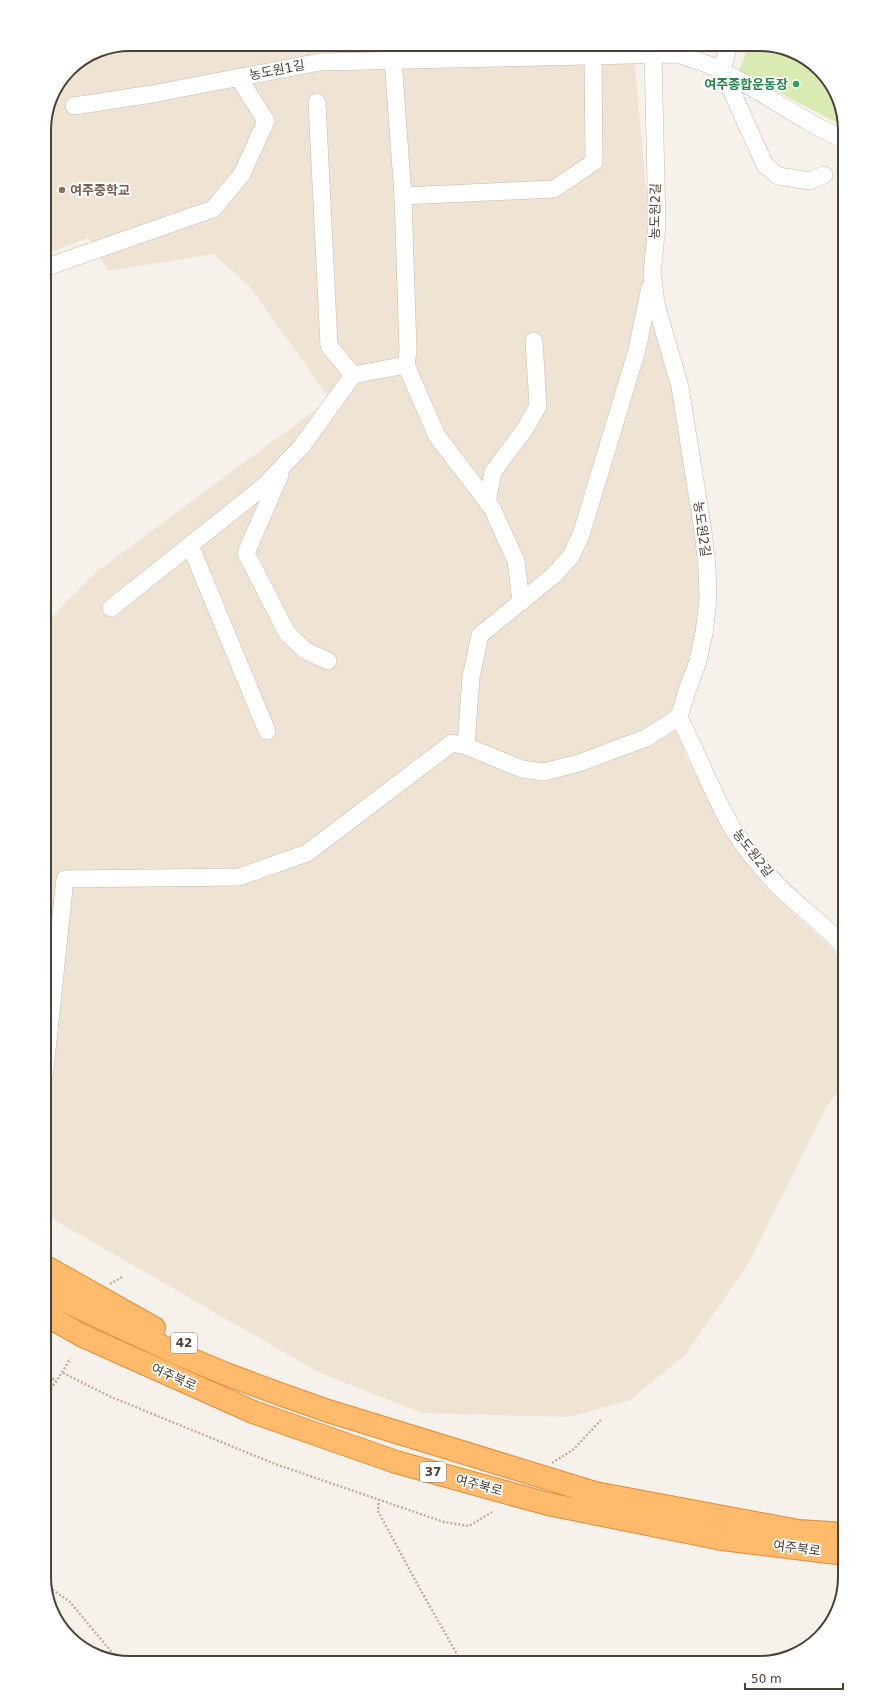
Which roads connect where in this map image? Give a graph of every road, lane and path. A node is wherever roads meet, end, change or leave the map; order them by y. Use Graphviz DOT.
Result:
graph roads {
  1 [pos="538,51"];
  2 [pos="562,51"];
  3 [pos="727,51"];
  4 [pos="653,54"];
  5 [pos="593,55"];
  6 [pos="393,60"];
  7 [pos="722,70"];
  8 [pos="238,77"];
  9 [pos="317,102"];
  10 [pos="74,106"];
  11 [pos="838,137"];
  12 [pos="824,175"];
  13 [pos="403,196"];
  14 [pos="51,266"];
  15 [pos="652,273"];
  16 [pos="534,340"];
  17 [pos="406,365"];
  18 [pos="354,375"];
  19 [pos="285,464"];
  20 [pos="487,502"];
  21 [pos="190,545"];
  22 [pos="521,602"];
  23 [pos="110,608"];
  24 [pos="328,661"];
  25 [pos="679,717"];
  26 [pos="267,731"];
  27 [pos="466,746"];
  28 [pos="838,940"];
  29 [pos="51,1012"];
  30 [pos="51,1270"];
  31 [pos="51,1294"];
  32 [pos="51,1318"];
  33 [pos="70,1358"];
  34 [pos="62,1373"];
  35 [pos="51,1376"];
  36 [pos="55,1380"];
  37 [pos="51,1387"];
  38 [pos="328,1411"];
  39 [pos="601,1420"];
  40 [pos="547,1466"];
  41 [pos="379,1499"];
  42 [pos="492,1512"];
  43 [pos="838,1534"];
  44 [pos="838,1553"];
  45 [pos="52,1589"];
  46 [pos="113,1654"];
  47 [pos="458,1656"];
  1 -- 6 [label="street, 농도원1길"];
  2 -- 5 [label="street, 농도원1길"];
  3 -- 7 [label="street"];
  4 -- 5 [label="street, 농도원1길"];
  4 -- 7 [label="street, 농도원1길"];
  4 -- 15 [label="street, 농도원2길"];
  5 -- 13 [label="street"];
  6 -- 8 [label="street, 농도원1길"];
  6 -- 13 [label="street"];
  7 -- 11 [label="street, 농도원1길"];
  7 -- 12 [label="street"];
  8 -- 10 [label="street, 농도원1길"];
  8 -- 14 [label="street"];
  9 -- 18 [label="street"];
  13 -- 17 [label="street"];
  15 -- 22 [label="street"];
  15 -- 25 [label="street, 농도원2길"];
  16 -- 20 [label="street"];
  17 -- 18 [label="street"];
  17 -- 20 [label="street"];
  18 -- 19 [label="street"];
  19 -- 21 [label="street"];
  19 -- 24 [label="street"];
  20 -- 22 [label="street"];
  21 -- 23 [label="street"];
  21 -- 26 [label="street"];
  22 -- 27 [label="street"];
  25 -- 27 [label="street"];
  25 -- 28 [label="street, 농도원2길"];
  27 -- 29 [label="street"];
  30 -- 38 [label="highway, 42"];
  31 -- 38 [label="highway, 여주북로 / 37"];
  32 -- 44 [label="highway, 여주북로 / 37"];
  33 -- 34 [label="path"];
  34 -- 36 [label="path"];
  34 -- 41 [label="path"];
  35 -- 36 [label="path"];
  36 -- 37 [label="path"];
  38 -- 43 [label="highway, 여주북로 / 37"];
  39 -- 40 [label="path"];
  41 -- 42 [label="path"];
  41 -- 47 [label="path"];
  45 -- 46 [label="path"];
}
